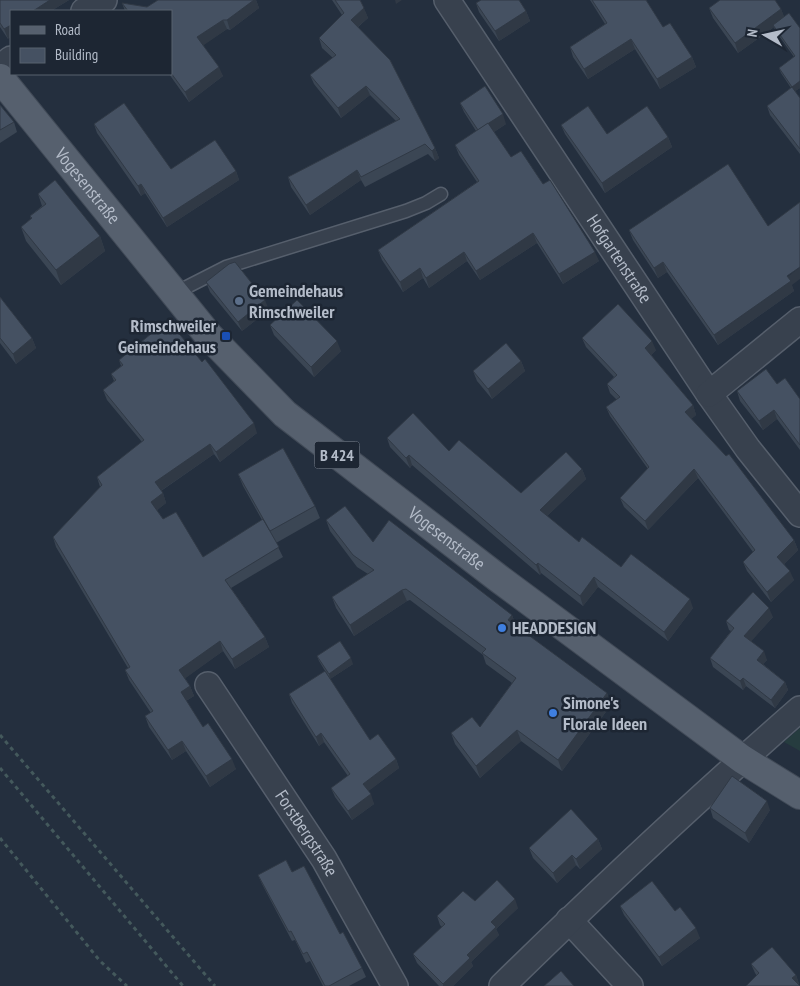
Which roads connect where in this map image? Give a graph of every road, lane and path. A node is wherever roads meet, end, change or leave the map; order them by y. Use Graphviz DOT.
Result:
graph roads {
  1 [pos="104,0"];
  2 [pos="447,0"];
  3 [pos="86,10"];
  4 [pos="10,60"];
  5 [pos="0,68"];
  6 [pos="0,78"];
  7 [pos="441,194"];
  8 [pos="175,292"];
  9 [pos="800,320"];
  10 [pos="709,394"];
  11 [pos="800,514"];
  12 [pos="208,685"];
  13 [pos="800,709"];
  14 [pos="0,735"];
  15 [pos="742,759"];
  16 [pos="0,768"];
  17 [pos="800,795"];
  18 [pos="0,838"];
  19 [pos="569,920"];
  20 [pos="127,986"];
  21 [pos="183,986"];
  22 [pos="215,986"];
  23 [pos="395,986"];
  24 [pos="502,986"];
  25 [pos="630,986"];
  1 -- 3 [label="street"];
  2 -- 10 [label="street, Hofgartenstraße"];
  4 -- 5 [label="street"];
  6 -- 8 [label="main road, Vogesenstraße / B 424"];
  7 -- 8 [label="lane"];
  8 -- 15 [label="main road, Vogesenstraße / B 424"];
  9 -- 10 [label="street"];
  10 -- 11 [label="street, Hofgartenstraße"];
  12 -- 23 [label="street, Forstbergstraße"];
  13 -- 15 [label="street"];
  14 -- 22 [label="path"];
  15 -- 17 [label="main road, B 424"];
  15 -- 19 [label="street"];
  16 -- 21 [label="path"];
  18 -- 20 [label="path"];
  19 -- 24 [label="street"];
  19 -- 25 [label="street"];
}
